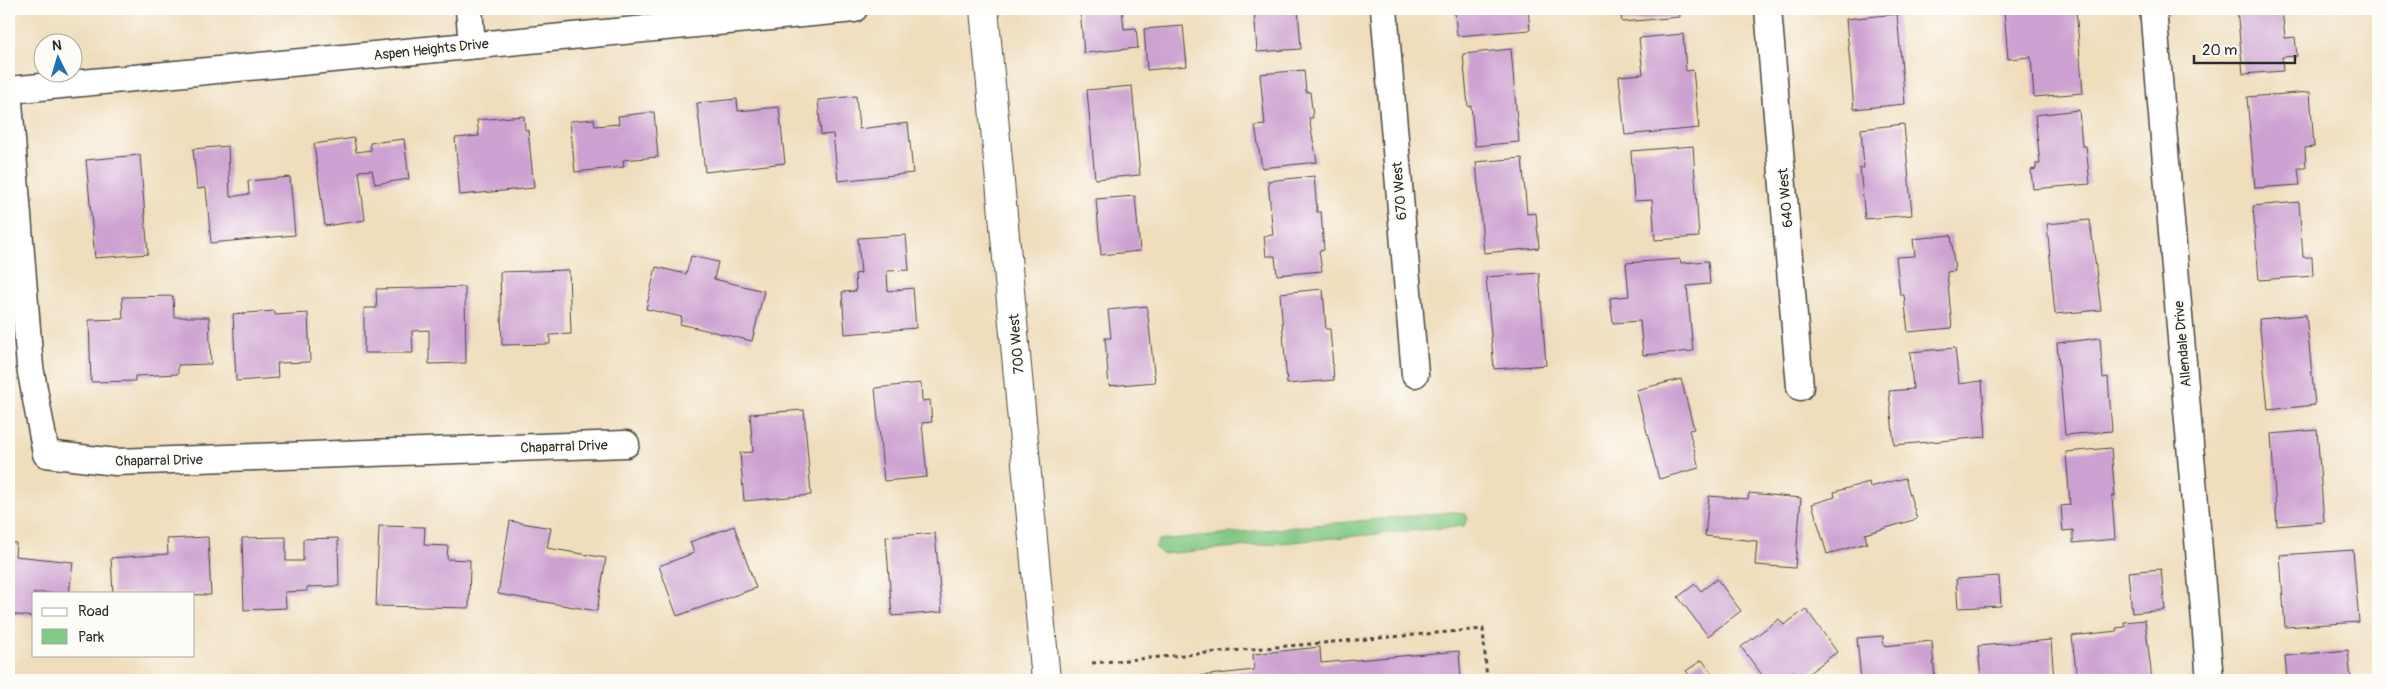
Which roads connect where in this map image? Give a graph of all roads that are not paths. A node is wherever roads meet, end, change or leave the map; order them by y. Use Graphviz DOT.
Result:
graph roads {
  1 [pos="469,9"];
  2 [pos="854,9"];
  3 [pos="984,9"];
  4 [pos="1384,9"];
  5 [pos="1768,9"];
  6 [pos="2153,9"];
  7 [pos="472,45"];
  8 [pos="9,90"];
  9 [pos="9,102"];
  10 [pos="1415,374"];
  11 [pos="1800,387"];
  12 [pos="626,444"];
  13 [pos="1046,680"];
  14 [pos="2210,680"];
  1 -- 7 [label="street"];
  2 -- 7 [label="street, Aspen Heights Drive"];
  3 -- 13 [label="main road, 700 West"];
  4 -- 10 [label="street, 670 West"];
  5 -- 11 [label="street, 640 West"];
  6 -- 14 [label="street, Allendale Drive"];
  7 -- 8 [label="street, Aspen Heights Drive"];
  9 -- 12 [label="street, Chaparral Drive"];
}
